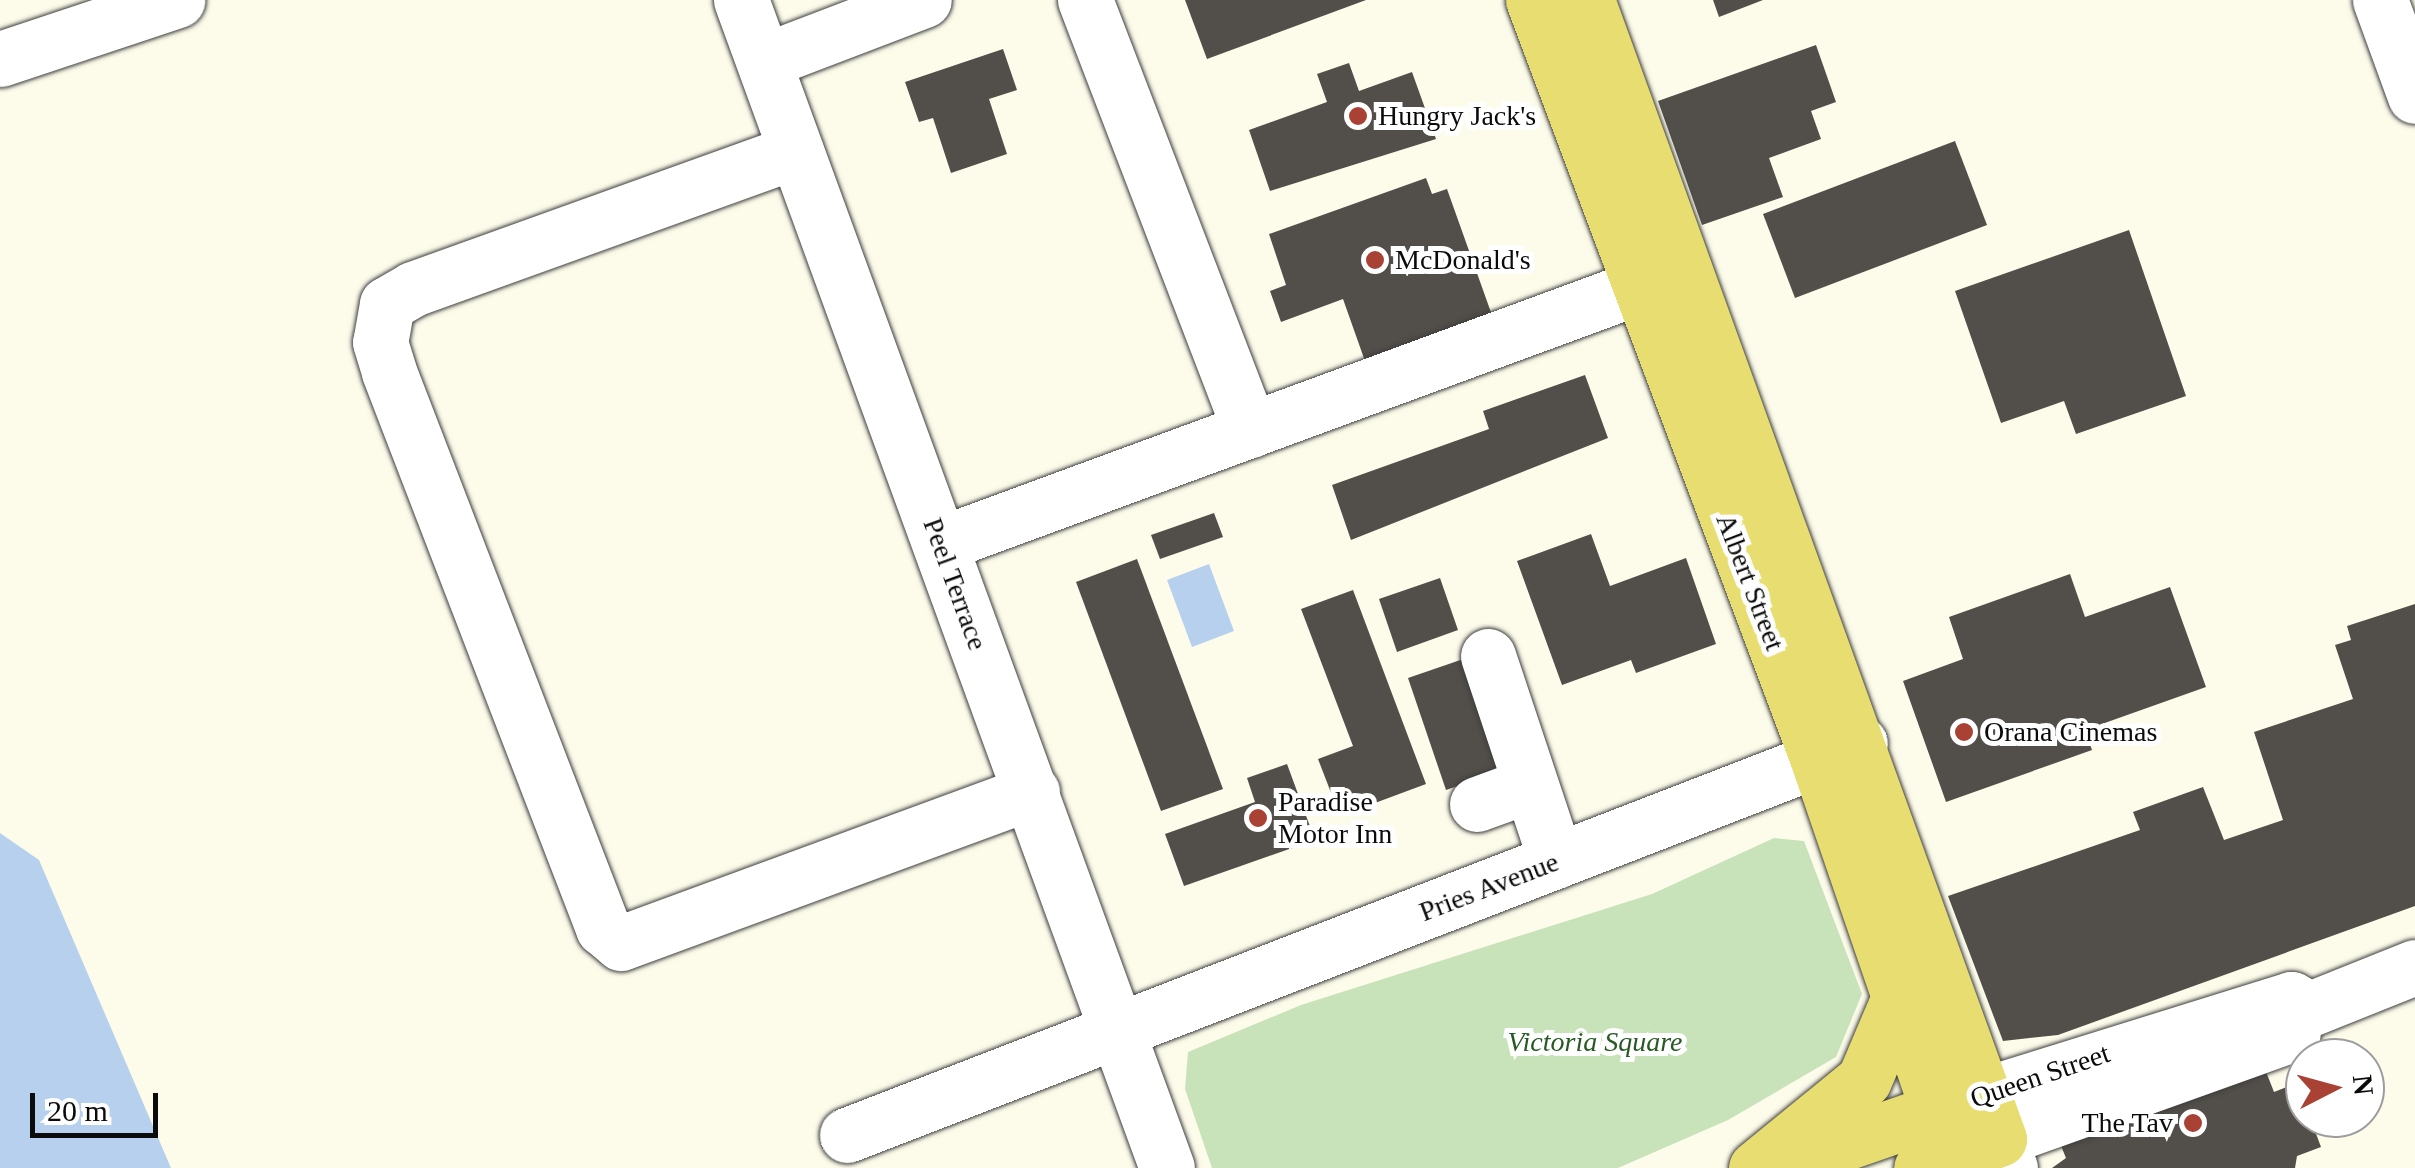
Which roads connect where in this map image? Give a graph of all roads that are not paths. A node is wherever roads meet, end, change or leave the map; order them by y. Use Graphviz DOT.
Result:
graph roads {
  1 [pos="177,0"];
  2 [pos="741,0"];
  3 [pos="924,0"];
  4 [pos="1085,0"];
  5 [pos="1534,0"];
  6 [pos="1587,0"];
  7 [pos="2380,0"];
  8 [pos="0,60"];
  9 [pos="764,61"];
  10 [pos="2415,96"];
  11 [pos="796,151"];
  12 [pos="1638,287"];
  13 [pos="1250,430"];
  14 [pos="940,544"];
  15 [pos="1488,656"];
  16 [pos="1839,751"];
  17 [pos="1529,784"];
  18 [pos="1032,792"];
  19 [pos="1476,804"];
  20 [pos="1556,861"];
  21 [pos="2415,967"];
  22 [pos="1900,994"];
  23 [pos="1118,1030"];
  24 [pos="848,1135"];
  25 [pos="1966,1144"];
  26 [pos="1167,1168"];
  27 [pos="1756,1168"];
  28 [pos="1772,1168"];
  1 -- 8 [label="street"];
  2 -- 9 [label="street, Peel Terrace"];
  3 -- 9 [label="street"];
  4 -- 13 [label="street"];
  5 -- 12 [label="main road, Albert Street"];
  6 -- 16 [label="main road, Albert Street"];
  7 -- 10 [label="street"];
  9 -- 11 [label="street, Peel Terrace"];
  11 -- 14 [label="street, Peel Terrace"];
  11 -- 18 [label="street"];
  12 -- 13 [label="street"];
  12 -- 16 [label="main road, Albert Street"];
  13 -- 14 [label="street"];
  14 -- 18 [label="street, Peel Terrace"];
  15 -- 17 [label="street"];
  16 -- 20 [label="street, Pries Avenue"];
  16 -- 22 [label="main road, Albert Street"];
  16 -- 25 [label="main road, Albert Street"];
  17 -- 19 [label="street"];
  17 -- 20 [label="street"];
  18 -- 23 [label="street, Peel Terrace"];
  20 -- 23 [label="street, Pries Avenue"];
  21 -- 25 [label="street, Queen Street"];
  22 -- 25 [label="main road, Albert Street"];
  22 -- 27 [label="main road"];
  23 -- 24 [label="street, Pries Avenue"];
  23 -- 26 [label="street, Peel Terrace"];
  25 -- 28 [label="main road, Queen Street"];
}
